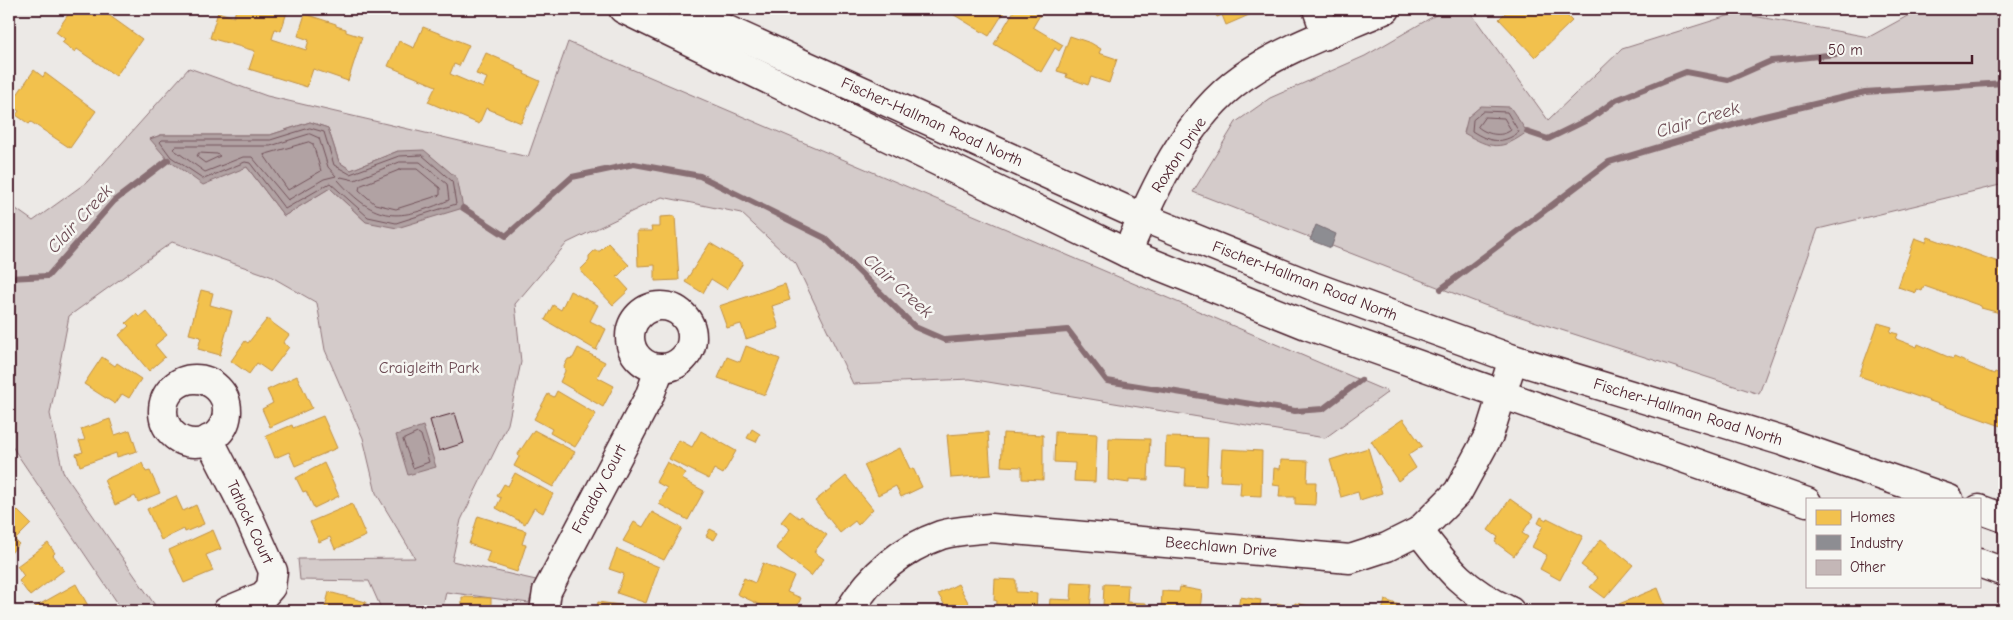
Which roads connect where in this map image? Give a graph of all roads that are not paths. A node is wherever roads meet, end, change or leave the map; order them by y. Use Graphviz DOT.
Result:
graph roads {
  1 [pos="623,9"];
  2 [pos="681,9"];
  3 [pos="1317,9"];
  4 [pos="1386,9"];
  5 [pos="1326,35"];
  6 [pos="1142,217"];
  7 [pos="1126,253"];
  8 [pos="1513,359"];
  9 [pos="660,368"];
  10 [pos="1502,394"];
  11 [pos="209,439"];
  12 [pos="1946,498"];
  13 [pos="1806,502"];
  14 [pos="1980,509"];
  15 [pos="2004,518"];
  16 [pos="1419,531"];
  17 [pos="1980,563"];
  18 [pos="2004,572"];
  19 [pos="227,611"];
  20 [pos="544,611"];
  21 [pos="849,611"];
  22 [pos="1510,611"];
  1 -- 7 [label="main road, Fischer-Hallman Road North"];
  2 -- 6 [label="main road, Fischer-Hallman Road North"];
  3 -- 5 [label="main road"];
  4 -- 5 [label="main road, Roxton Drive"];
  5 -- 6 [label="main road, Roxton Drive"];
  6 -- 7 [label="main road, Roxton Drive"];
  6 -- 8 [label="main road, Fischer-Hallman Road North"];
  7 -- 10 [label="main road, Fischer-Hallman Road North"];
  8 -- 10 [label="main road, Beechlawn Drive"];
  8 -- 12 [label="main road, Fischer-Hallman Road North"];
  9 -- 20 [label="main road, Faraday Court"];
  10 -- 13 [label="main road, Fischer-Hallman Road North"];
  10 -- 16 [label="main road, Beechlawn Drive"];
  11 -- 19 [label="main road, Tatlock Court"];
  14 -- 15 [label="main road"];
  16 -- 21 [label="main road, Beechlawn Drive"];
  16 -- 22 [label="main road"];
  17 -- 18 [label="main road"];
}
